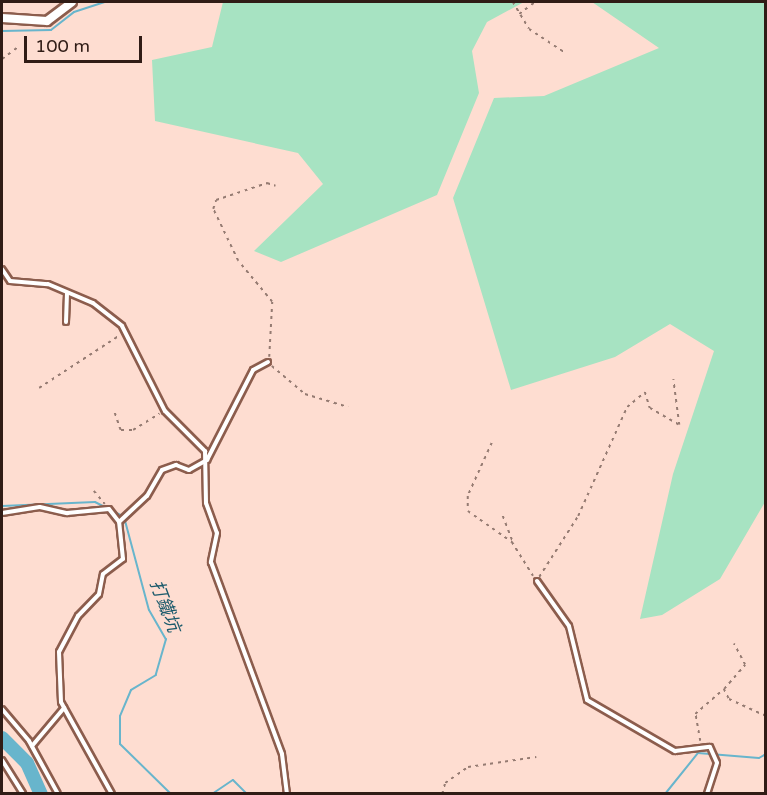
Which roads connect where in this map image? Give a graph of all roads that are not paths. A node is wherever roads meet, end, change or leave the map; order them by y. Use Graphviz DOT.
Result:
graph roads {
  1 [pos="72,2"];
  2 [pos="2,18"];
  3 [pos="2,269"];
  4 [pos="67,293"];
  5 [pos="66,322"];
  6 [pos="268,362"];
  7 [pos="207,460"];
  8 [pos="2,513"];
  9 [pos="119,522"];
  10 [pos="537,581"];
  11 [pos="64,708"];
  12 [pos="2,709"];
  13 [pos="32,746"];
  14 [pos="2,760"];
  15 [pos="23,794"];
  16 [pos="58,794"];
  17 [pos="112,794"];
  18 [pos="287,794"];
  19 [pos="707,794"];
  1 -- 2 [label="street"];
  3 -- 4 [label="lane"];
  4 -- 5 [label="lane"];
  4 -- 7 [label="lane"];
  6 -- 7 [label="lane"];
  7 -- 9 [label="lane"];
  7 -- 18 [label="lane"];
  8 -- 9 [label="lane"];
  9 -- 11 [label="lane"];
  10 -- 19 [label="lane"];
  11 -- 13 [label="lane"];
  11 -- 17 [label="lane"];
  12 -- 13 [label="lane"];
  13 -- 16 [label="lane"];
  14 -- 15 [label="lane"];
}
